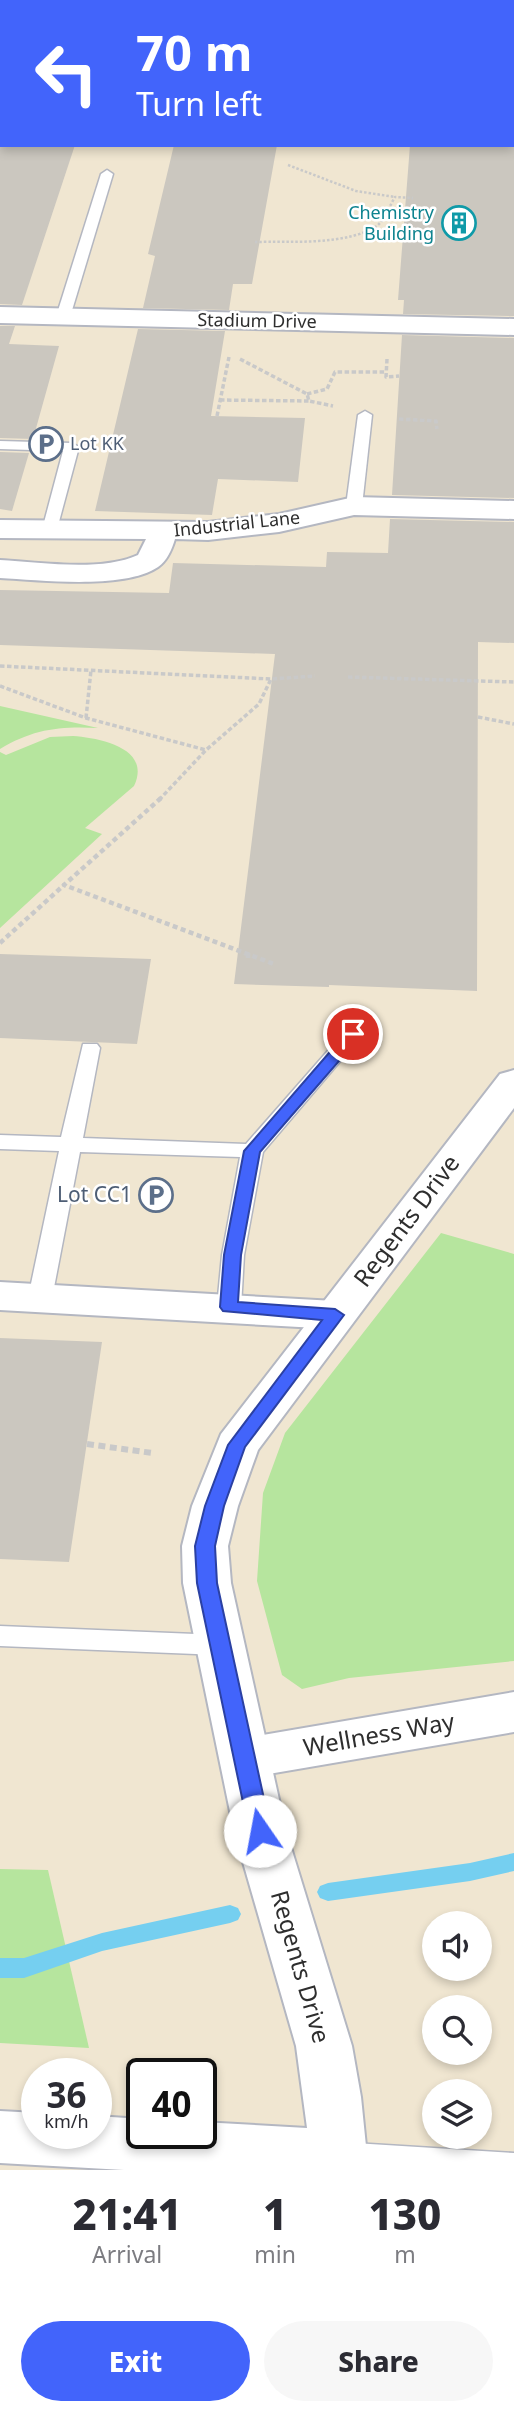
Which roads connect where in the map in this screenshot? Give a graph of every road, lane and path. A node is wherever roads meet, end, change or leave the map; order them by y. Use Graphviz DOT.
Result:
graph roads {
  1 [pos="288,164"];
  2 [pos="107,174"];
  3 [pos="395,197"];
  4 [pos="413,198"];
  5 [pos="255,242"];
  6 [pos="0,315"];
  7 [pos="63,317"];
  8 [pos="514,327"];
  9 [pos="385,372"];
  10 [pos="307,394"];
  11 [pos="220,400"];
  12 [pos="309,401"];
  13 [pos="365,415"];
  14 [pos="217,416"];
  15 [pos="437,429"];
  16 [pos="0,445"];
  17 [pos="354,506"];
  18 [pos="514,510"];
  19 [pos="0,529"];
  20 [pos="50,530"];
  21 [pos="162,532"];
  22 [pos="0,569"];
  23 [pos="0,666"];
  24 [pos="91,670"];
  25 [pos="315,676"];
  26 [pos="348,677"];
  27 [pos="271,679"];
  28 [pos="514,682"];
  29 [pos="0,686"];
  30 [pos="478,717"];
  31 [pos="86,718"];
  32 [pos="514,724"];
  33 [pos="206,750"];
  34 [pos="64,885"];
  35 [pos="0,943"];
  36 [pos="248,953"];
  37 [pos="248,961"];
  38 [pos="274,964"];
  39 [pos="353,1034"];
  40 [pos="90,1048"];
  41 [pos="514,1082"];
  42 [pos="0,1142"];
  43 [pos="71,1145"];
  44 [pos="252,1151"];
  45 [pos="20,1297"];
  46 [pos="229,1307"];
  47 [pos="335,1315"];
  48 [pos="87,1444"];
  49 [pos="152,1454"];
  50 [pos="0,1636"];
  51 [pos="220,1645"];
  52 [pos="514,1712"];
  53 [pos="244,1758"];
  54 [pos="0,2137"];
  55 [pos="338,2156"];
  56 [pos="514,2167"];
  1 -- 3 [label="path"];
  2 -- 7 [label="lane"];
  3 -- 4 [label="path"];
  3 -- 5 [label="path"];
  6 -- 7 [label="street, Stadium Drive"];
  7 -- 8 [label="street, Stadium Drive"];
  9 -- 10 [label="path"];
  10 -- 11 [label="path"];
  10 -- 12 [label="path"];
  11 -- 12 [label="path"];
  11 -- 14 [label="path"];
  12 -- 13 [label="path"];
  13 -- 15 [label="path"];
  13 -- 17 [label="lane"];
  16 -- 20 [label="lane"];
  17 -- 18 [label="street, Industrial Lane"];
  17 -- 21 [label="street, Industrial Lane"];
  19 -- 20 [label="street, Industrial Lane"];
  20 -- 21 [label="street, Industrial Lane"];
  21 -- 22 [label="street"];
  23 -- 24 [label="path"];
  24 -- 27 [label="path"];
  24 -- 31 [label="path"];
  25 -- 27 [label="path"];
  26 -- 28 [label="path"];
  27 -- 33 [label="path"];
  29 -- 31 [label="path"];
  30 -- 32 [label="path"];
  31 -- 33 [label="path"];
  33 -- 34 [label="path"];
  34 -- 35 [label="path"];
  34 -- 36 [label="path"];
  36 -- 37 [label="path"];
  36 -- 38 [label="path"];
  39 -- 44 [label="lane"];
  40 -- 43 [label="lane"];
  41 -- 47 [label="street, Regents Drive"];
  42 -- 43 [label="lane"];
  43 -- 44 [label="lane"];
  43 -- 45 [label="lane"];
  44 -- 46 [label="lane"];
  45 -- 46 [label="street"];
  46 -- 47 [label="street"];
  47 -- 51 [label="street, Regents Drive"];
  48 -- 49 [label="path"];
  50 -- 51 [label="lane"];
  51 -- 53 [label="street, Regents Drive"];
  52 -- 53 [label="street, Wellness Way"];
  53 -- 55 [label="street, Regents Drive"];
  54 -- 55 [label="street"];
  55 -- 56 [label="lane"];
}
